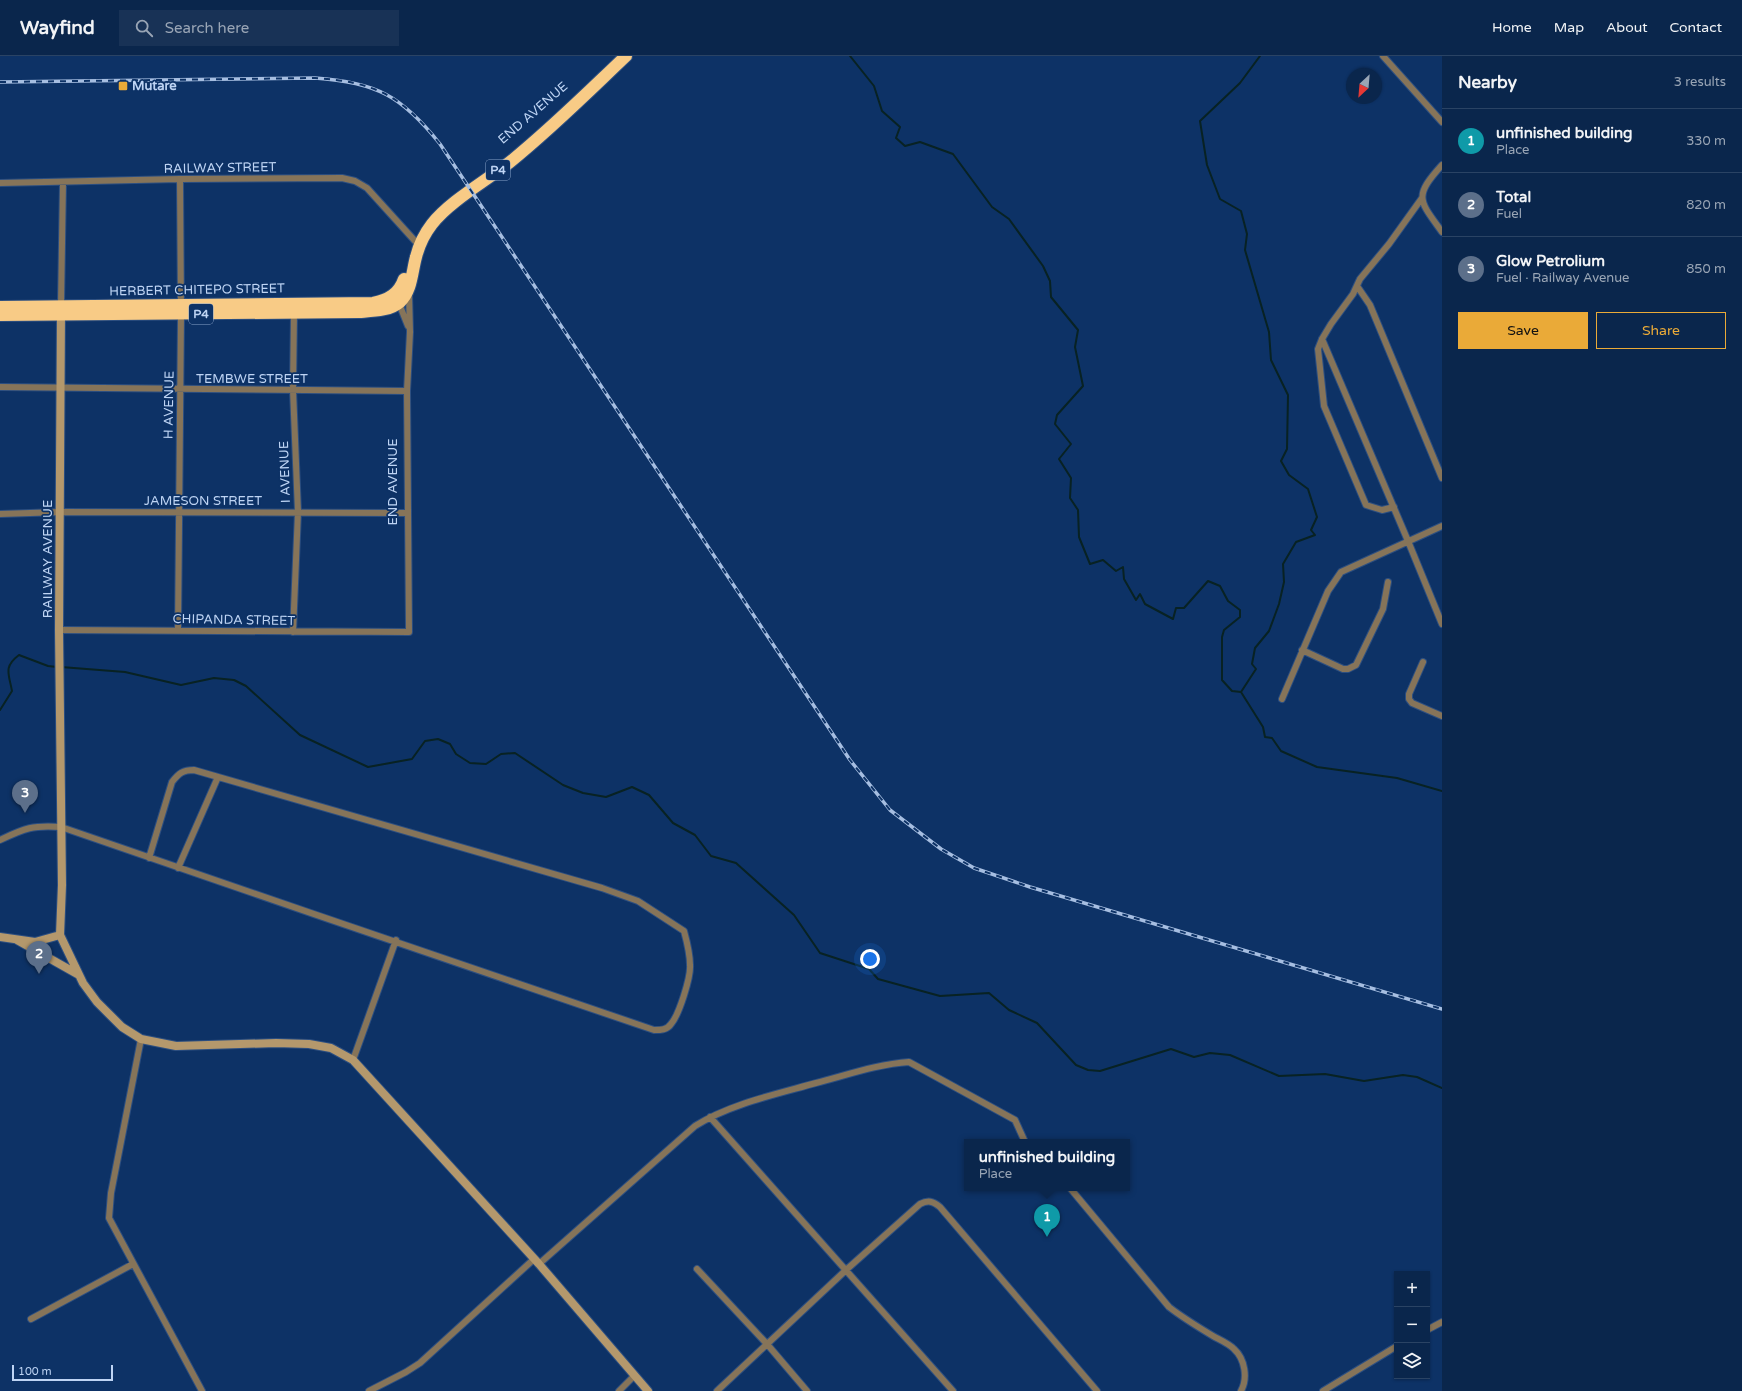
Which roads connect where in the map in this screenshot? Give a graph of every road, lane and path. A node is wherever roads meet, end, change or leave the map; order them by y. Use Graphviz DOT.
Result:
graph roads {
  1 [pos="617,56"];
  2 [pos="626,56"];
  3 [pos="1383,56"];
  4 [pos="1442,122"];
  5 [pos="1442,165"];
  6 [pos="180,179"];
  7 [pos="63,182"];
  8 [pos="0,183"];
  9 [pos="1422,198"];
  10 [pos="1442,232"];
  11 [pos="415,241"];
  12 [pos="409,285"];
  13 [pos="1357,286"];
  14 [pos="396,299"];
  15 [pos="0,307"];
  16 [pos="61,310"];
  17 [pos="181,310"];
  18 [pos="294,312"];
  19 [pos="0,315"];
  20 [pos="410,332"];
  21 [pos="1322,339"];
  22 [pos="0,387"];
  23 [pos="60,387"];
  24 [pos="180,389"];
  25 [pos="294,390"];
  26 [pos="407,391"];
  27 [pos="1442,478"];
  28 [pos="1394,507"];
  29 [pos="60,512"];
  30 [pos="179,512"];
  31 [pos="298,512"];
  32 [pos="407,513"];
  33 [pos="0,514"];
  34 [pos="1442,526"];
  35 [pos="1408,541"];
  36 [pos="1388,582"];
  37 [pos="1442,624"];
  38 [pos="59,630"];
  39 [pos="178,630"];
  40 [pos="293,632"];
  41 [pos="409,632"];
  42 [pos="1302,650"];
  43 [pos="1423,662"];
  44 [pos="1282,699"];
  45 [pos="1442,716"];
  46 [pos="218,777"];
  47 [pos="61,827"];
  48 [pos="0,840"];
  49 [pos="149,858"];
  50 [pos="178,868"];
  51 [pos="60,935"];
  52 [pos="0,937"];
  53 [pos="17,940"];
  54 [pos="396,940"];
  55 [pos="79,975"];
  56 [pos="141,1039"];
  57 [pos="353,1060"];
  58 [pos="710,1117"];
  59 [pos="1024,1139"];
  60 [pos="1072,1191"];
  61 [pos="536,1262"];
  62 [pos="133,1264"];
  63 [pos="697,1269"];
  64 [pos="846,1270"];
  65 [pos="31,1318"];
  66 [pos="1442,1322"];
  67 [pos="1430,1328"];
  68 [pos="768,1344"];
  69 [pos="1394,1348"];
  70 [pos="635,1375"];
  71 [pos="202,1391"];
  72 [pos="369,1391"];
  73 [pos="619,1391"];
  74 [pos="648,1391"];
  75 [pos="717,1391"];
  76 [pos="807,1391"];
  77 [pos="953,1391"];
  78 [pos="1097,1391"];
  79 [pos="1241,1391"];
  80 [pos="1323,1391"];
  1 -- 11 [label="highway, END AVENUE / P4"];
  2 -- 12 [label="highway, END AVENUE / P4"];
  3 -- 4 [label="street"];
  5 -- 9 [label="street"];
  6 -- 7 [label="street, RAILWAY STREET"];
  6 -- 11 [label="street, RAILWAY STREET"];
  6 -- 17 [label="street, H AVENUE"];
  7 -- 8 [label="street, RAILWAY STREET"];
  7 -- 16 [label="street, RAILWAY AVENUE"];
  9 -- 10 [label="street"];
  9 -- 13 [label="street"];
  11 -- 14 [label="highway, END AVENUE / P4"];
  12 -- 14 [label="highway, END AVENUE / P4"];
  12 -- 20 [label="street, END AVENUE"];
  13 -- 21 [label="street"];
  13 -- 27 [label="street"];
  14 -- 17 [label="highway, HERBERT CHITEPO STREET / P4"];
  14 -- 18 [label="highway, HERBERT CHITEPO STREET / P4"];
  14 -- 20 [label="street, END AVENUE"];
  15 -- 16 [label="highway, HERBERT CHITEPO STREET / P4"];
  16 -- 17 [label="highway, HERBERT CHITEPO STREET / P4"];
  16 -- 19 [label="highway, HERBERT CHITEPO STREET / P4"];
  16 -- 23 [label="street, RAILWAY AVENUE"];
  17 -- 18 [label="highway, HERBERT CHITEPO STREET / P4"];
  17 -- 24 [label="street, H AVENUE"];
  18 -- 25 [label="street, I AVENUE"];
  20 -- 26 [label="street, END AVENUE"];
  21 -- 28 [label="street"];
  21 -- 28 [label="street"];
  22 -- 23 [label="street, TEMBWE STREET"];
  23 -- 24 [label="street, TEMBWE STREET"];
  23 -- 29 [label="street, RAILWAY AVENUE"];
  24 -- 25 [label="street, TEMBWE STREET"];
  24 -- 30 [label="street, H AVENUE"];
  25 -- 26 [label="street, TEMBWE STREET"];
  25 -- 31 [label="street, I AVENUE"];
  26 -- 32 [label="street, END AVENUE"];
  28 -- 35 [label="street"];
  29 -- 30 [label="street, JAMESON STREET"];
  29 -- 33 [label="street, JAMESON STREET"];
  29 -- 38 [label="street, RAILWAY AVENUE"];
  30 -- 31 [label="street, JAMESON STREET"];
  30 -- 39 [label="street, H AVENUE"];
  31 -- 32 [label="street, JAMESON STREET"];
  31 -- 40 [label="street, I AVENUE"];
  32 -- 41 [label="street, END AVENUE"];
  34 -- 35 [label="street"];
  35 -- 37 [label="street"];
  35 -- 42 [label="street"];
  36 -- 42 [label="street"];
  38 -- 39 [label="street, CHIPANDA STREET"];
  38 -- 47 [label="street, RAILWAY AVENUE"];
  39 -- 40 [label="street, CHIPANDA STREET"];
  40 -- 41 [label="street, CHIPANDA STREET"];
  42 -- 44 [label="street"];
  43 -- 45 [label="street"];
  46 -- 49 [label="street"];
  46 -- 50 [label="street"];
  46 -- 54 [label="street"];
  47 -- 48 [label="street"];
  47 -- 49 [label="street"];
  47 -- 51 [label="street, RAILWAY AVENUE"];
  49 -- 50 [label="street"];
  50 -- 54 [label="street"];
  51 -- 53 [label="street"];
  51 -- 55 [label="street"];
  52 -- 53 [label="street"];
  53 -- 55 [label="street"];
  54 -- 57 [label="street"];
  55 -- 56 [label="street"];
  56 -- 57 [label="street"];
  56 -- 62 [label="street"];
  57 -- 61 [label="street"];
  58 -- 59 [label="street"];
  58 -- 61 [label="street"];
  58 -- 64 [label="street"];
  60 -- 79 [label="street"];
  61 -- 70 [label="street"];
  61 -- 72 [label="street"];
  62 -- 65 [label="street"];
  62 -- 71 [label="street"];
  63 -- 68 [label="street"];
  64 -- 68 [label="street"];
  64 -- 77 [label="street"];
  64 -- 78 [label="street"];
  66 -- 67 [label="street"];
  68 -- 75 [label="street"];
  68 -- 76 [label="street"];
  69 -- 80 [label="street"];
  70 -- 73 [label="street"];
  70 -- 74 [label="street"];
}
